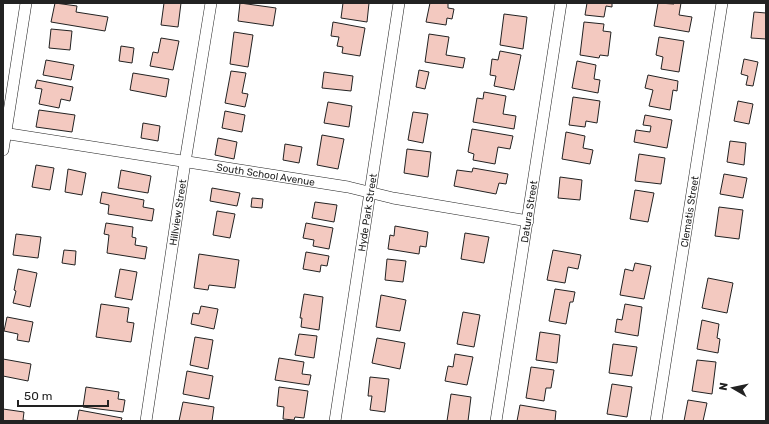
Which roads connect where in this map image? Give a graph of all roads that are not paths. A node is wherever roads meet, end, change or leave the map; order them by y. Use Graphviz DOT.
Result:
graph roads {
  1 [pos="26,3"];
  2 [pos="211,3"];
  3 [pos="399,3"];
  4 [pos="561,3"];
  5 [pos="722,3"];
  6 [pos="4,133"];
  7 [pos="3,150"];
  8 [pos="185,162"];
  9 [pos="370,192"];
  10 [pos="528,221"];
  11 [pos="146,421"];
  12 [pos="335,421"];
  13 [pos="496,421"];
  14 [pos="656,421"];
  1 -- 6 [label="street"];
  2 -- 8 [label="street, Hillview Street"];
  3 -- 9 [label="street, Hyde Park Street"];
  4 -- 10 [label="street, Datura Street"];
  5 -- 14 [label="street, Clematis Street"];
  6 -- 7 [label="street"];
  6 -- 8 [label="street, South School Avenue"];
  8 -- 9 [label="street, South School Avenue"];
  8 -- 11 [label="street, Hillview Street"];
  9 -- 10 [label="street, South School Avenue"];
  9 -- 12 [label="street, Hyde Park Street"];
  10 -- 13 [label="street, Datura Street"];
}
